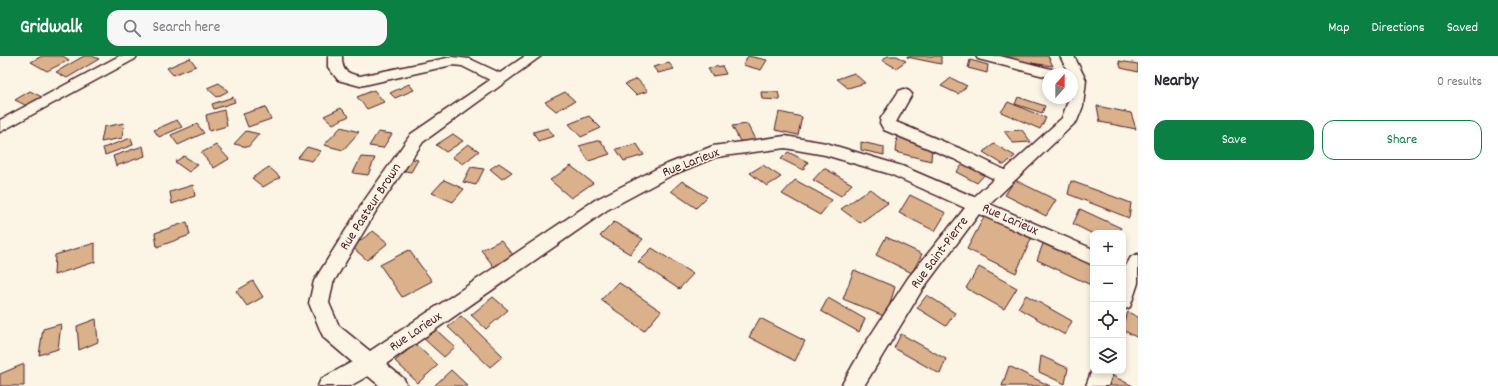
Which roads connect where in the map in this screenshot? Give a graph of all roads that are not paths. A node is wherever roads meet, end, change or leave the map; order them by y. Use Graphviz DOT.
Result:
graph roads {
  1 [pos="130,56"];
  2 [pos="335,56"];
  3 [pos="534,56"];
  4 [pos="983,56"];
  5 [pos="1067,56"];
  6 [pos="1071,68"];
  7 [pos="1042,71"];
  8 [pos="500,79"];
  9 [pos="904,94"];
  10 [pos="1075,104"];
  11 [pos="4,120"];
  12 [pos="1006,178"];
  13 [pos="976,206"];
  14 [pos="1090,256"];
  15 [pos="1131,269"];
  16 [pos="1126,289"];
  17 [pos="368,364"];
  18 [pos="1101,374"];
  19 [pos="329,386"];
  20 [pos="396,386"];
  21 [pos="852,386"];
  22 [pos="1097,386"];
  1 -- 11 [label="street"];
  2 -- 8 [label="street"];
  3 -- 8 [label="street, Rue Pasteur Brown"];
  4 -- 7 [label="street"];
  5 -- 6 [label="street, Rue Saint-Pierre"];
  8 -- 17 [label="street, Rue Pasteur Brown"];
  9 -- 12 [label="street"];
  10 -- 12 [label="street, Rue Saint-Pierre"];
  12 -- 13 [label="street, Rue Saint-Pierre"];
  13 -- 14 [label="street, Rue Larieux"];
  13 -- 17 [label="street, Rue Larieux"];
  13 -- 21 [label="street, Rue Saint-Pierre"];
  15 -- 16 [label="street"];
  17 -- 19 [label="street, Rue Larieux"];
  17 -- 20 [label="street, Rue Pasteur Brown"];
  18 -- 22 [label="street"];
}
